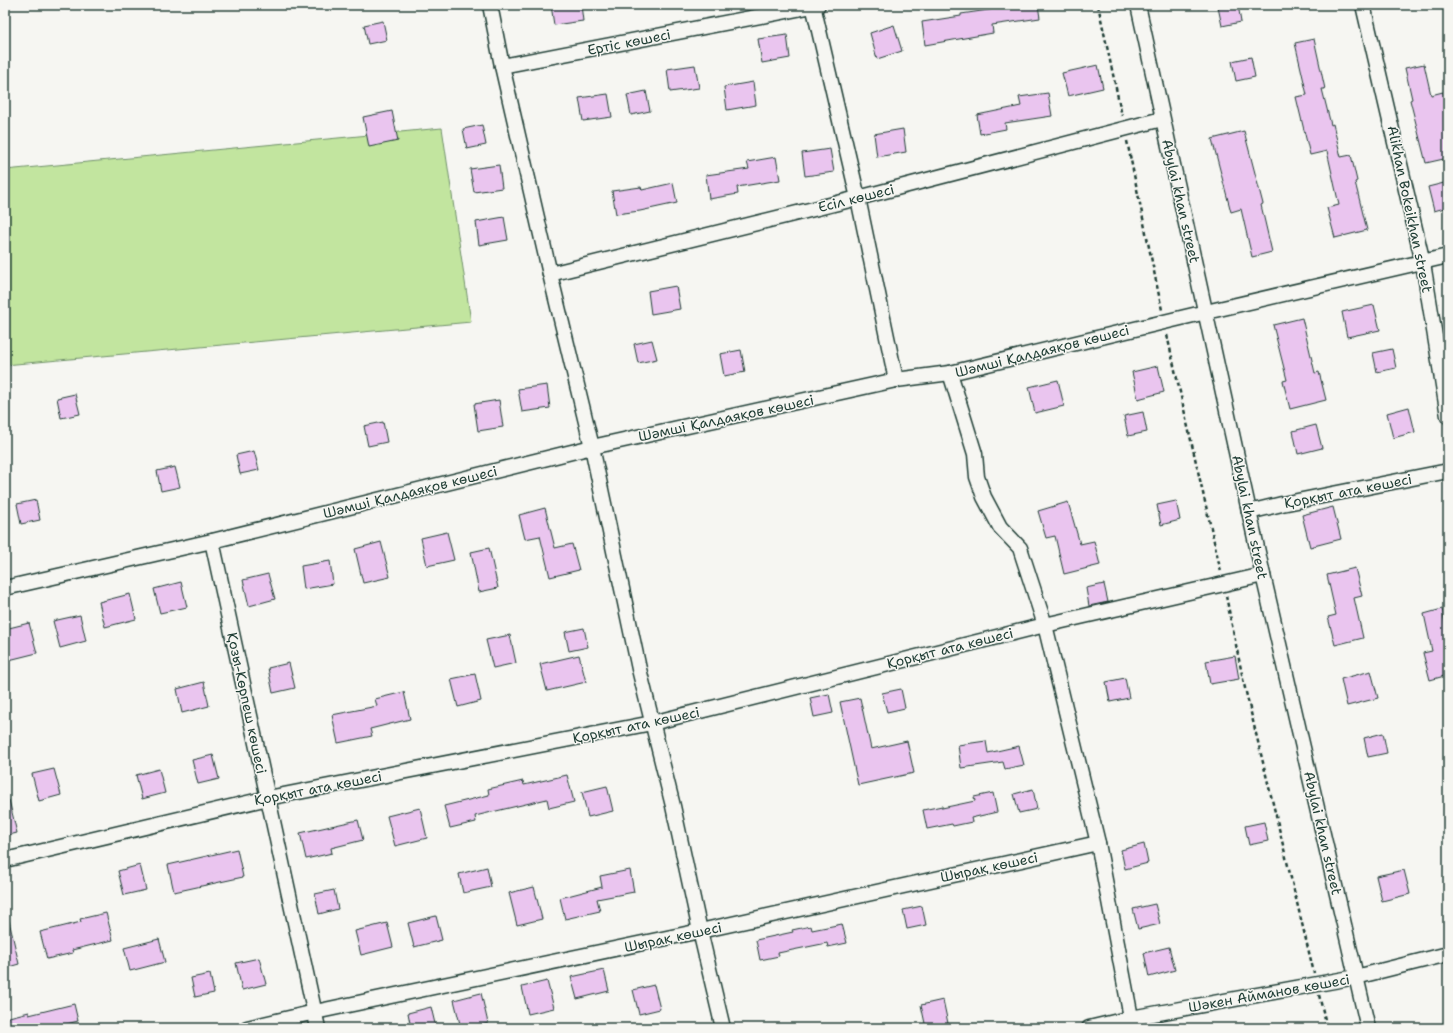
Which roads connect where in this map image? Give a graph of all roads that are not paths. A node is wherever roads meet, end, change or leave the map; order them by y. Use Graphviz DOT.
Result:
graph roads {
  1 [pos="490,5"];
  2 [pos="815,5"];
  3 [pos="1138,5"];
  4 [pos="1363,5"];
  5 [pos="502,66"];
  6 [pos="1162,119"];
  7 [pos="858,198"];
  8 [pos="1448,256"];
  9 [pos="1423,263"];
  10 [pos="550,274"];
  11 [pos="1206,312"];
  12 [pos="950,373"];
  13 [pos="896,380"];
  14 [pos="1448,416"];
  15 [pos="592,447"];
  16 [pos="1448,471"];
  17 [pos="1249,512"];
  18 [pos="212,541"];
  19 [pos="1263,576"];
  20 [pos="5,588"];
  21 [pos="1045,625"];
  22 [pos="652,723"];
  23 [pos="268,798"];
  24 [pos="1098,843"];
  25 [pos="5,860"];
  26 [pos="700,931"];
  27 [pos="1448,954"];
  28 [pos="1356,977"];
  29 [pos="315,1012"];
  30 [pos="1132,1023"];
  31 [pos="247,1028"];
  32 [pos="318,1028"];
  33 [pos="722,1028"];
  34 [pos="1089,1028"];
  35 [pos="1368,1028"];
  1 -- 5 [label="street"];
  2 -- 5 [label="street, Ертіс көшесі"];
  2 -- 7 [label="street"];
  3 -- 6 [label="street, Abylai khan street"];
  4 -- 9 [label="street, Alikhan Bokeikhan street"];
  5 -- 10 [label="street"];
  6 -- 7 [label="street, Есіл көшесі"];
  6 -- 11 [label="street, Abylai khan street"];
  7 -- 10 [label="street, Есіл көшесі"];
  7 -- 13 [label="street"];
  8 -- 9 [label="street, Шәмші Қалдаяқов көшесі"];
  9 -- 11 [label="street, Шәмші Қалдаяқов көшесі"];
  9 -- 14 [label="street, Alikhan Bokeikhan street"];
  10 -- 15 [label="street"];
  11 -- 12 [label="street, Шәмші Қалдаяқов көшесі"];
  11 -- 17 [label="street, Abylai khan street"];
  12 -- 13 [label="street, Шәмші Қалдаяқов көшесі"];
  12 -- 21 [label="street"];
  13 -- 15 [label="street, Шәмші Қалдаяқов көшесі"];
  15 -- 18 [label="street, Шәмші Қалдаяқов көшесі"];
  15 -- 22 [label="street"];
  16 -- 17 [label="street, Қорқыт ата көшесі"];
  17 -- 19 [label="street, Abylai khan street"];
  18 -- 20 [label="street, Шәмші Қалдаяқов көшесі"];
  18 -- 23 [label="street, Қозы-Көрпеш көшесі"];
  19 -- 21 [label="street, Қорқыт ата көшесі"];
  19 -- 28 [label="street, Abylai khan street"];
  21 -- 22 [label="street, Қорқыт ата көшесі"];
  21 -- 24 [label="street"];
  22 -- 23 [label="street, Қорқыт ата көшесі"];
  22 -- 26 [label="street"];
  23 -- 25 [label="street, Қорқыт ата көшесі"];
  23 -- 29 [label="street, Қозы-Көрпеш көшесі"];
  24 -- 26 [label="street, Шырақ көшесі"];
  24 -- 30 [label="street"];
  26 -- 29 [label="street, Шырақ көшесі"];
  26 -- 33 [label="street"];
  27 -- 28 [label="street, Шәкен Айманов көшесі"];
  28 -- 30 [label="street, Шәкен Айманов көшесі"];
  28 -- 35 [label="street, Abylai khan street"];
  29 -- 31 [label="street, Шырақ көшесі"];
  29 -- 32 [label="street, Қозы-Көрпеш көшесі"];
  30 -- 34 [label="street, Шәкен Айманов көшесі"];
}
